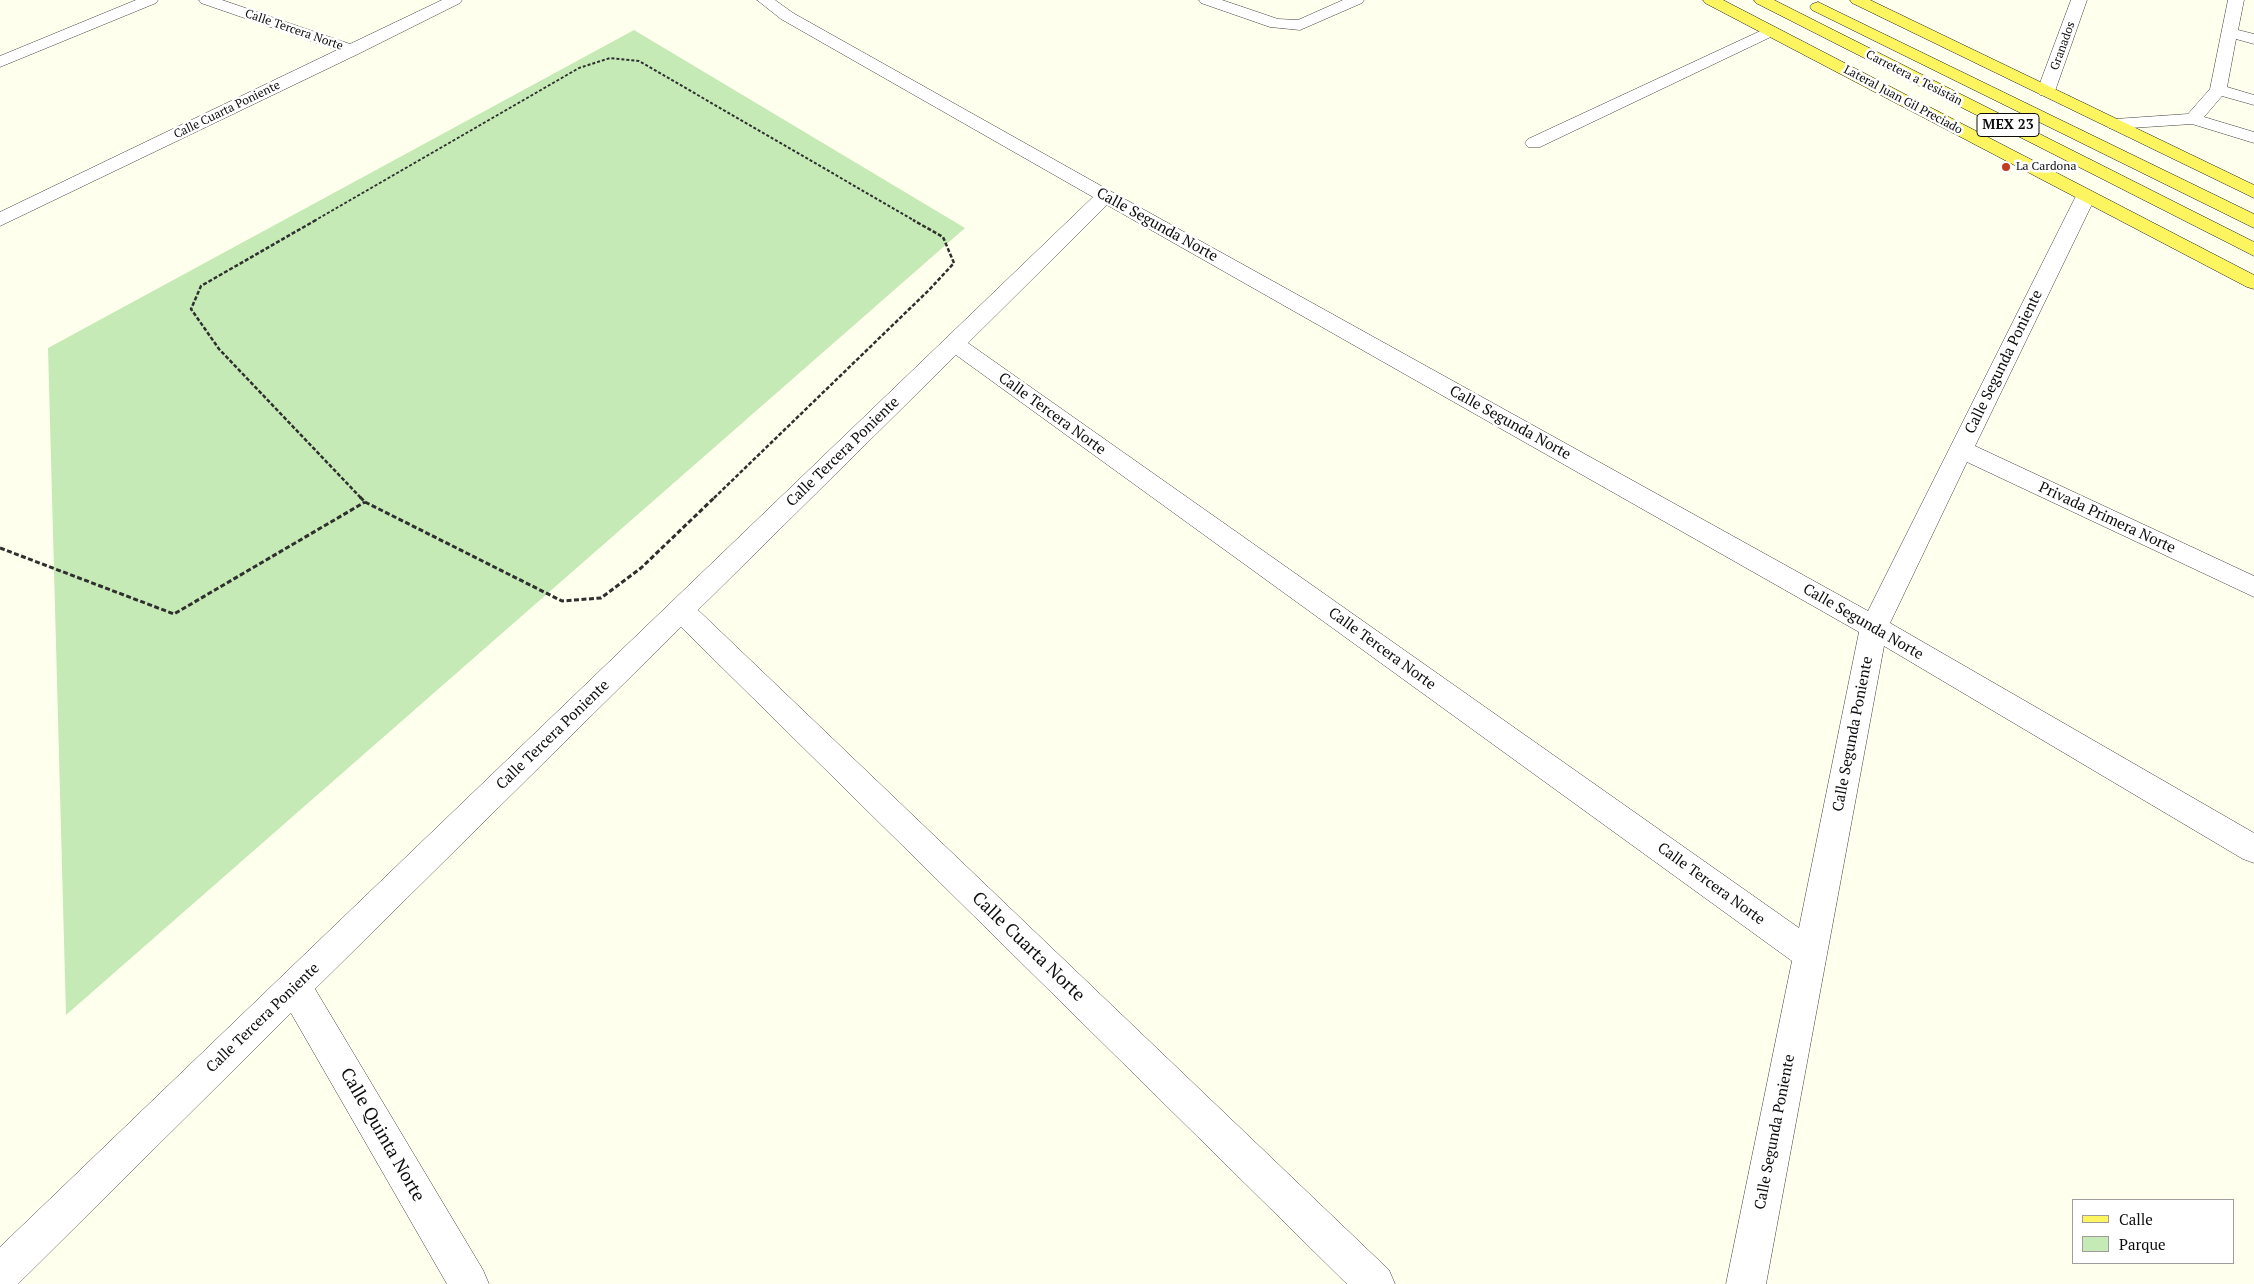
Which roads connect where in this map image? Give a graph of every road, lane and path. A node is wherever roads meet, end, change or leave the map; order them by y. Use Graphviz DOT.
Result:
graph roads {
  1 [pos="150,0"];
  2 [pos="207,0"];
  3 [pos="454,0"];
  4 [pos="764,0"];
  5 [pos="1207,0"];
  6 [pos="1356,0"];
  7 [pos="1711,0"];
  8 [pos="1762,0"];
  9 [pos="1803,0"];
  10 [pos="1858,0"];
  11 [pos="2079,0"];
  12 [pos="2235,1"];
  13 [pos="2254,6"];
  14 [pos="1771,31"];
  15 [pos="2229,32"];
  16 [pos="2254,38"];
  17 [pos="352,50"];
  18 [pos="0,62"];
  19 [pos="2218,90"];
  20 [pos="2046,92"];
  21 [pos="2254,100"];
  22 [pos="2193,119"];
  23 [pos="2115,124"];
  24 [pos="2254,138"];
  25 [pos="1534,143"];
  26 [pos="2254,192"];
  27 [pos="1105,196"];
  28 [pos="2086,196"];
  29 [pos="0,220"];
  30 [pos="2254,222"];
  31 [pos="2254,250"];
  32 [pos="2254,283"];
  33 [pos="954,344"];
  34 [pos="1961,449"];
  35 [pos="364,502"];
  36 [pos="0,548"];
  37 [pos="2254,587"];
  38 [pos="681,610"];
  39 [pos="1874,627"];
  40 [pos="2254,849"];
  41 [pos="1809,954"];
  42 [pos="295,987"];
  43 [pos="0,1274"];
  44 [pos="469,1284"];
  45 [pos="1375,1284"];
  46 [pos="1746,1284"];
  1 -- 18 [label="street"];
  2 -- 17 [label="street, Calle Tercera Norte"];
  3 -- 17 [label="street, Calle Cuarta Poniente"];
  4 -- 27 [label="street, Calle Segunda Norte"];
  5 -- 6 [label="street"];
  7 -- 14 [label="main road, Lateral Juan Gil Preciado"];
  8 -- 31 [label="main road, Carretera a Tesistán / MEX 23"];
  9 -- 30 [label="main road, Carretera a Tesistán / MEX 23"];
  10 -- 20 [label="main road"];
  11 -- 20 [label="street, Granados"];
  12 -- 13 [label="street"];
  12 -- 15 [label="street"];
  14 -- 25 [label="street"];
  14 -- 28 [label="main road, Lateral Juan Gil Preciado"];
  15 -- 16 [label="street"];
  15 -- 19 [label="street"];
  17 -- 29 [label="street, Calle Cuarta Poniente"];
  19 -- 21 [label="street"];
  19 -- 22 [label="street"];
  20 -- 23 [label="main road"];
  22 -- 23 [label="street"];
  22 -- 24 [label="street"];
  23 -- 26 [label="main road"];
  27 -- 33 [label="street, Calle Tercera Poniente"];
  27 -- 39 [label="street, Calle Segunda Norte"];
  28 -- 32 [label="main road, Lateral Juan Gil Preciado"];
  28 -- 34 [label="street, Calle Segunda Poniente"];
  33 -- 38 [label="street, Calle Tercera Poniente"];
  33 -- 41 [label="street, Calle Tercera Norte"];
  34 -- 37 [label="street, Privada Primera Norte"];
  34 -- 39 [label="street, Calle Segunda Poniente"];
  35 -- 35 [label="path"];
  35 -- 36 [label="path"];
  38 -- 42 [label="street, Calle Tercera Poniente"];
  38 -- 45 [label="street, Calle Cuarta Norte"];
  39 -- 40 [label="street, Calle Segunda Norte"];
  39 -- 41 [label="street, Calle Segunda Poniente"];
  41 -- 46 [label="street, Calle Segunda Poniente"];
  42 -- 43 [label="street, Calle Tercera Poniente"];
  42 -- 44 [label="street, Calle Quinta Norte"];
}
